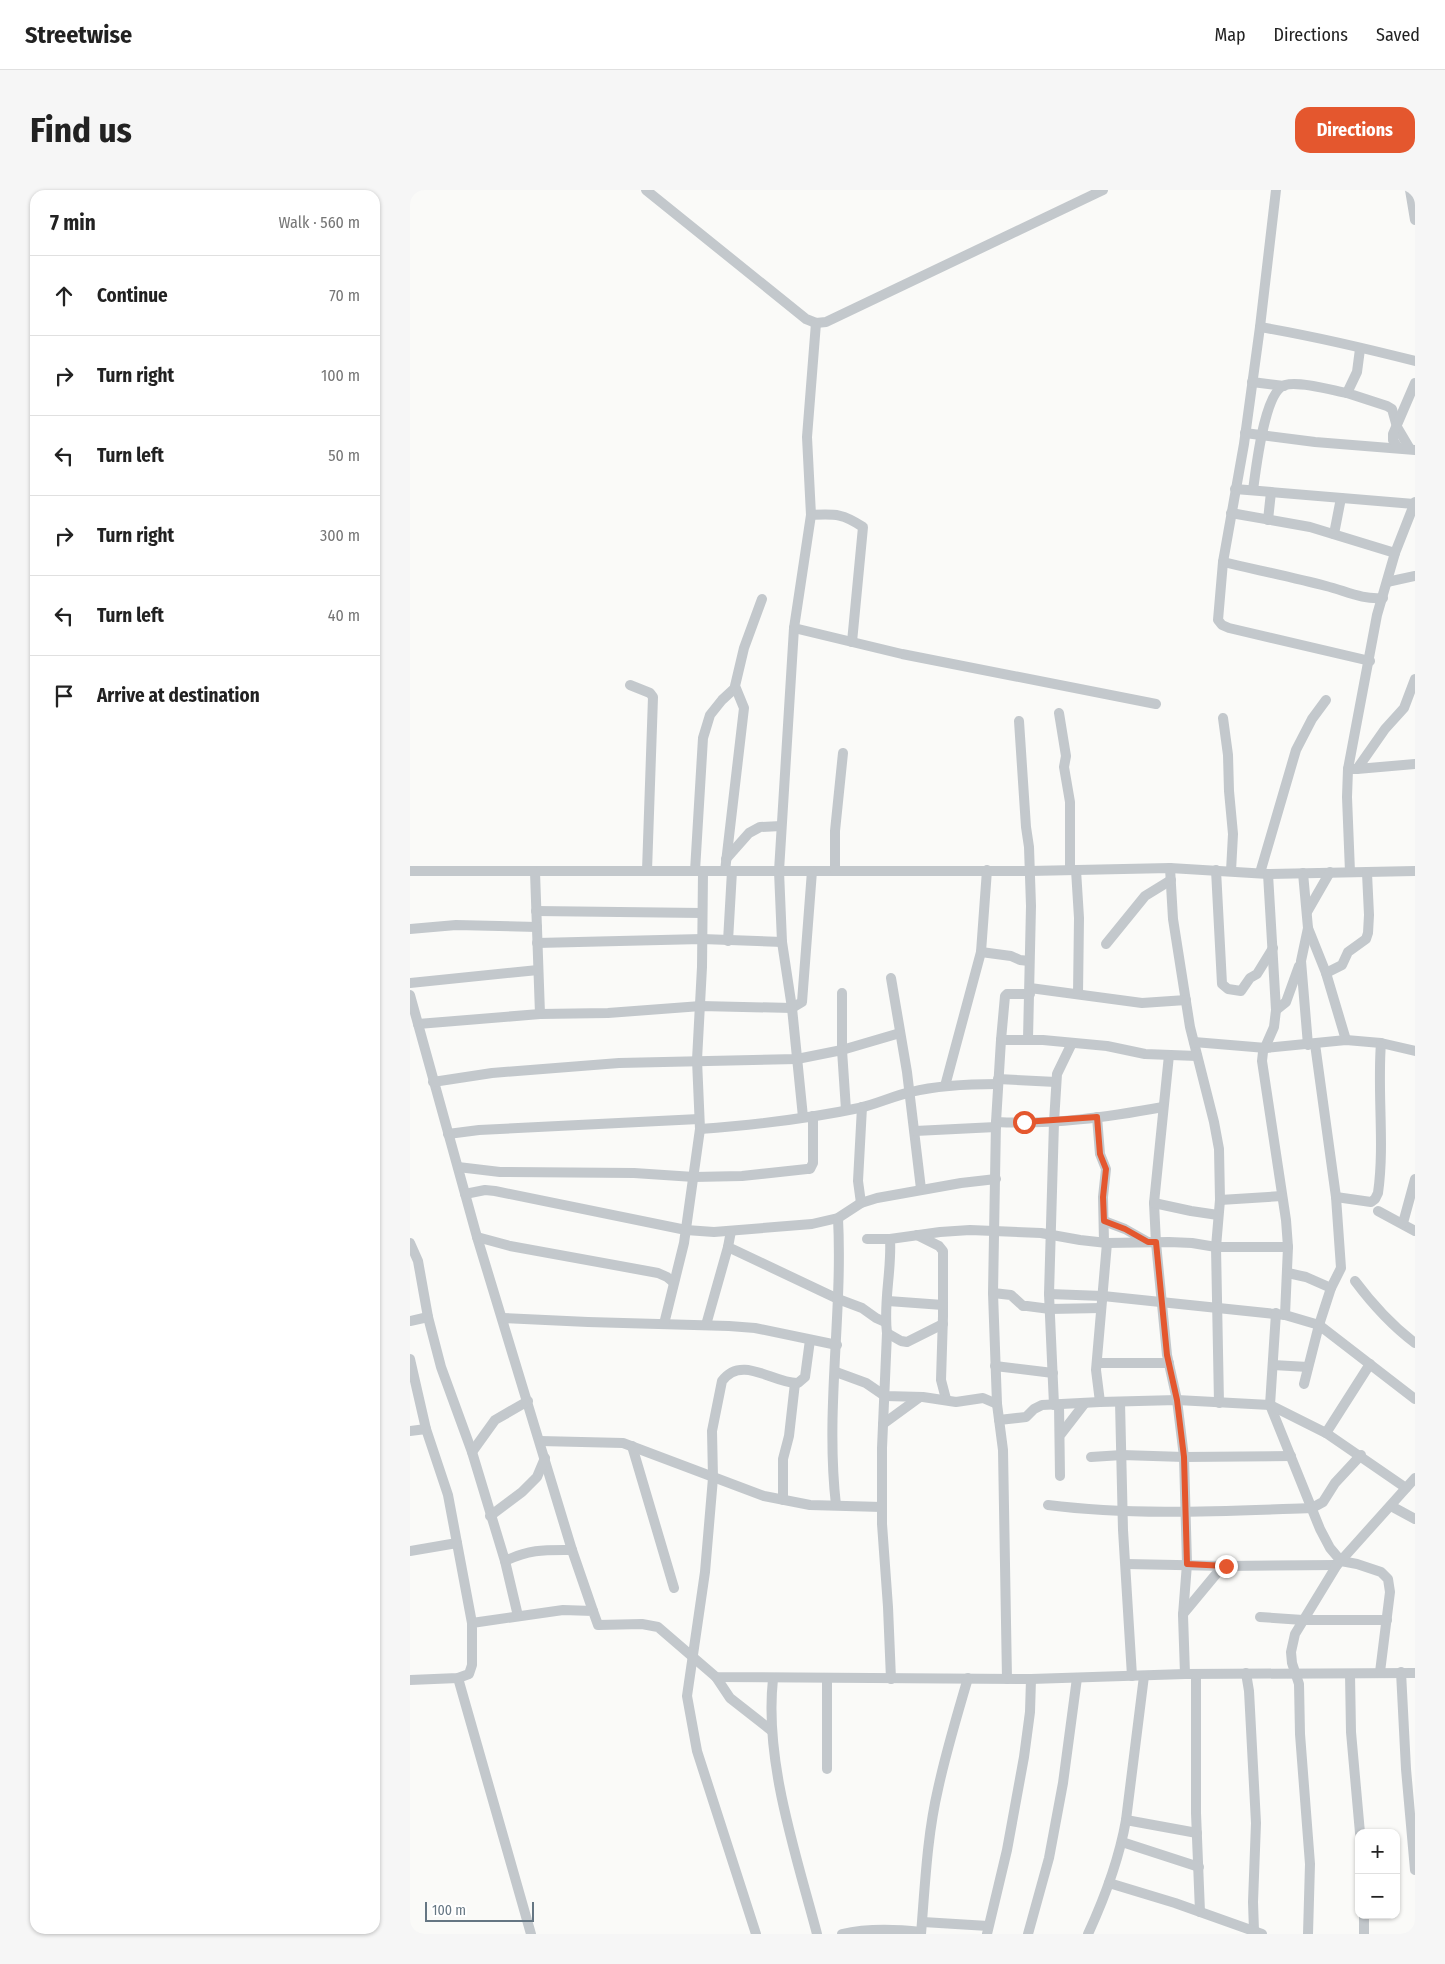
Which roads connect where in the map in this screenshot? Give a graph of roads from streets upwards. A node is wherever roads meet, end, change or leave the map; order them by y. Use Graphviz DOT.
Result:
graph roads {
  1 [pos="646,190"];
  2 [pos="1103,190"];
  3 [pos="1276,190"];
  4 [pos="1410,190"];
  5 [pos="1415,220"];
  6 [pos="816,323"];
  7 [pos="1260,327"];
  8 [pos="1360,349"];
  9 [pos="1415,361"];
  10 [pos="1252,382"];
  11 [pos="1415,383"];
  12 [pos="1284,386"];
  13 [pos="1347,393"];
  14 [pos="1397,427"];
  15 [pos="1245,433"];
  16 [pos="1262,434"];
  17 [pos="1398,448"];
  18 [pos="1413,452"];
  19 [pos="1235,489"];
  20 [pos="1253,490"];
  21 [pos="1270,492"];
  22 [pos="1340,498"];
  23 [pos="1414,503"];
  24 [pos="1231,513"];
  25 [pos="811,515"];
  26 [pos="1268,520"];
  27 [pos="1334,534"];
  28 [pos="1395,553"];
  29 [pos="1223,562"];
  30 [pos="1415,576"];
  31 [pos="1388,582"];
  32 [pos="1383,598"];
  33 [pos="762,599"];
  34 [pos="1368,599"];
  35 [pos="1377,616"];
  36 [pos="794,628"];
  37 [pos="852,642"];
  38 [pos="1370,660"];
  39 [pos="1415,679"];
  40 [pos="630,685"];
  41 [pos="735,688"];
  42 [pos="1326,700"];
  43 [pos="1156,704"];
  44 [pos="1404,708"];
  45 [pos="1415,710"];
  46 [pos="1059,713"];
  47 [pos="1223,718"];
  48 [pos="1019,721"];
  49 [pos="843,753"];
  50 [pos="1415,764"];
  51 [pos="1352,769"];
  52 [pos="781,826"];
  53 [pos="726,859"];
  54 [pos="1170,868"];
  55 [pos="987,870"];
  56 [pos="1073,870"];
  57 [pos="1216,870"];
  58 [pos="410,871"];
  59 [pos="646,871"];
  60 [pos="699,871"];
  61 [pos="728,871"];
  62 [pos="779,871"];
  63 [pos="812,871"];
  64 [pos="835,871"];
  65 [pos="1030,871"];
  66 [pos="1232,871"];
  67 [pos="1415,871"];
  68 [pos="535,872"];
  69 [pos="1330,872"];
  70 [pos="1350,872"];
  71 [pos="1303,873"];
  72 [pos="1367,873"];
  73 [pos="1264,874"];
  74 [pos="1171,880"];
  75 [pos="536,911"];
  76 [pos="1307,912"];
  77 [pos="702,913"];
  78 [pos="536,927"];
  79 [pos="1308,928"];
  80 [pos="410,929"];
  81 [pos="702,939"];
  82 [pos="728,941"];
  83 [pos="782,942"];
  84 [pos="537,943"];
  85 [pos="1106,944"];
  86 [pos="1273,948"];
  87 [pos="981,952"];
  88 [pos="1029,961"];
  89 [pos="1301,961"];
  90 [pos="538,970"];
  91 [pos="1326,972"];
  92 [pos="891,978"];
  93 [pos="410,983"];
  94 [pos="1030,991"];
  95 [pos="842,993"];
  96 [pos="1078,994"];
  97 [pos="410,995"];
  98 [pos="1186,1000"];
  99 [pos="700,1006"];
  100 [pos="792,1008"];
  101 [pos="1276,1010"];
  102 [pos="540,1014"];
  103 [pos="418,1024"];
  104 [pos="1274,1027"];
  105 [pos="900,1033"];
  106 [pos="1028,1039"];
  107 [pos="1000,1040"];
  108 [pos="1346,1040"];
  109 [pos="1194,1042"];
  110 [pos="1072,1043"];
  111 [pos="1381,1043"];
  112 [pos="1312,1044"];
  113 [pos="1287,1046"];
  114 [pos="1266,1048"];
  115 [pos="842,1050"];
  116 [pos="1415,1051"];
  117 [pos="1169,1055"];
  118 [pos="1196,1056"];
  119 [pos="697,1060"];
  120 [pos="798,1060"];
  121 [pos="998,1081"];
  122 [pos="433,1082"];
  123 [pos="1056,1082"];
  124 [pos="945,1086"];
  125 [pos="909,1092"];
  126 [pos="862,1107"];
  127 [pos="1163,1107"];
  128 [pos="846,1110"];
  129 [pos="808,1117"];
  130 [pos="1097,1117"];
  131 [pos="1054,1122"];
  132 [pos="699,1124"];
  133 [pos="996,1124"];
  134 [pos="915,1131"];
  135 [pos="448,1134"];
  136 [pos="458,1167"];
  137 [pos="694,1177"];
  138 [pos="996,1179"];
  139 [pos="1415,1179"];
  140 [pos="921,1189"];
  141 [pos="465,1194"];
  142 [pos="1282,1196"];
  143 [pos="1336,1197"];
  144 [pos="1220,1200"];
  145 [pos="861,1203"];
  146 [pos="1154,1203"];
  147 [pos="1378,1211"];
  148 [pos="1218,1214"];
  149 [pos="838,1218"];
  150 [pos="1104,1221"];
  151 [pos="1403,1224"];
  152 [pos="686,1230"];
  153 [pos="731,1231"];
  154 [pos="995,1231"];
  155 [pos="1415,1231"];
  156 [pos="917,1235"];
  157 [pos="1052,1235"];
  158 [pos="477,1237"];
  159 [pos="866,1239"];
  160 [pos="890,1239"];
  161 [pos="1152,1242"];
  162 [pos="410,1243"];
  163 [pos="1106,1243"];
  164 [pos="728,1247"];
  165 [pos="1216,1247"];
  166 [pos="1288,1247"];
  167 [pos="414,1262"];
  168 [pos="1288,1273"];
  169 [pos="1355,1281"];
  170 [pos="673,1282"];
  171 [pos="1331,1288"];
  172 [pos="993,1293"];
  173 [pos="1049,1294"];
  174 [pos="1103,1296"];
  175 [pos="838,1299"];
  176 [pos="888,1301"];
  177 [pos="1162,1303"];
  178 [pos="943,1305"];
  179 [pos="1218,1307"];
  180 [pos="1101,1308"];
  181 [pos="1050,1309"];
  182 [pos="1281,1314"];
  183 [pos="428,1317"];
  184 [pos="502,1318"];
  185 [pos="410,1321"];
  186 [pos="885,1322"];
  187 [pos="664,1324"];
  188 [pos="943,1324"];
  189 [pos="706,1325"];
  190 [pos="1319,1326"];
  191 [pos="887,1333"];
  192 [pos="810,1340"];
  193 [pos="1415,1343"];
  194 [pos="837,1345"];
  195 [pos="410,1359"];
  196 [pos="1098,1364"];
  197 [pos="1169,1364"];
  198 [pos="1370,1364"];
  199 [pos="1273,1365"];
  200 [pos="995,1366"];
  201 [pos="1308,1367"];
  202 [pos="836,1372"];
  203 [pos="1053,1373"];
  204 [pos="412,1377"];
  205 [pos="941,1380"];
  206 [pos="795,1383"];
  207 [pos="1304,1384"];
  208 [pos="885,1396"];
  209 [pos="922,1397"];
  210 [pos="946,1399"];
  211 [pos="1415,1399"];
  212 [pos="528,1400"];
  213 [pos="1177,1400"];
  214 [pos="1100,1402"];
  215 [pos="1120,1402"];
  216 [pos="1085,1403"];
  217 [pos="1219,1403"];
  218 [pos="997,1404"];
  219 [pos="1057,1405"];
  220 [pos="1270,1405"];
  221 [pos="999,1420"];
  222 [pos="883,1424"];
  223 [pos="426,1429"];
  224 [pos="410,1431"];
  225 [pos="1326,1433"];
  226 [pos="1060,1434"];
  227 [pos="540,1441"];
  228 [pos="632,1446"];
  229 [pos="472,1452"];
  230 [pos="1122,1455"];
  231 [pos="1361,1455"];
  232 [pos="1291,1456"];
  233 [pos="1091,1457"];
  234 [pos="1184,1457"];
  235 [pos="545,1458"];
  236 [pos="1060,1476"];
  237 [pos="713,1478"];
  238 [pos="1415,1478"];
  239 [pos="1406,1488"];
  240 [pos="783,1500"];
  241 [pos="836,1505"];
  242 [pos="1048,1505"];
  243 [pos="882,1506"];
  244 [pos="1391,1506"];
  245 [pos="1312,1508"];
  246 [pos="1122,1510"];
  247 [pos="1185,1512"];
  248 [pos="490,1516"];
  249 [pos="1415,1519"];
  250 [pos="457,1544"];
  251 [pos="572,1550"];
  252 [pos="410,1551"];
  253 [pos="505,1561"];
  254 [pos="1339,1563"];
  255 [pos="1126,1564"];
  256 [pos="1187,1564"];
  257 [pos="1226,1566"];
  258 [pos="674,1588"];
  259 [pos="593,1611"];
  260 [pos="1183,1614"];
  261 [pos="518,1616"];
  262 [pos="1260,1617"];
  263 [pos="1303,1620"];
  264 [pos="1387,1620"];
  265 [pos="472,1623"];
  266 [pos="693,1657"];
  267 [pos="1380,1672"];
  268 [pos="1401,1672"];
  269 [pos="1415,1672"];
  270 [pos="1246,1673"];
  271 [pos="1295,1673"];
  272 [pos="1184,1674"];
  273 [pos="1196,1674"];
  274 [pos="1350,1674"];
  275 [pos="1132,1676"];
  276 [pos="1144,1676"];
  277 [pos="716,1677"];
  278 [pos="458,1678"];
  279 [pos="773,1678"];
  280 [pos="968,1678"];
  281 [pos="1077,1678"];
  282 [pos="827,1679"];
  283 [pos="891,1679"];
  284 [pos="1007,1679"];
  285 [pos="1031,1679"];
  286 [pos="410,1680"];
  287 [pos="772,1731"];
  288 [pos="1410,1746"];
  289 [pos="827,1769"];
  290 [pos="1412,1804"];
  291 [pos="1126,1820"];
  292 [pos="1360,1829"];
  293 [pos="1197,1833"];
  294 [pos="1122,1842"];
  295 [pos="1199,1867"];
  296 [pos="1415,1868"];
  297 [pos="1109,1884"];
  298 [pos="1200,1912"];
  299 [pos="1364,1919"];
  300 [pos="922,1929"];
  301 [pos="988,1930"];
  302 [pos="1258,1933"];
  303 [pos="531,1934"];
  304 [pos="756,1934"];
  305 [pos="817,1934"];
  306 [pos="842,1934"];
  307 [pos="1028,1934"];
  308 [pos="1088,1934"];
  309 [pos="1308,1934"];
  310 [pos="1364,1934"];
  1 -- 6 [label="street"];
  2 -- 6 [label="street"];
  3 -- 7 [label="street"];
  4 -- 5 [label="street"];
  6 -- 25 [label="street"];
  7 -- 8 [label="street"];
  7 -- 10 [label="street"];
  8 -- 9 [label="street"];
  8 -- 13 [label="street"];
  10 -- 12 [label="street"];
  10 -- 15 [label="street"];
  11 -- 14 [label="street"];
  12 -- 13 [label="street"];
  12 -- 16 [label="street"];
  13 -- 14 [label="street"];
  14 -- 17 [label="street"];
  14 -- 18 [label="street"];
  15 -- 16 [label="street"];
  15 -- 19 [label="street"];
  16 -- 17 [label="street"];
  16 -- 20 [label="street"];
  17 -- 18 [label="street"];
  19 -- 20 [label="street"];
  19 -- 24 [label="street"];
  20 -- 21 [label="street"];
  21 -- 22 [label="street"];
  21 -- 26 [label="street"];
  22 -- 23 [label="street"];
  22 -- 27 [label="street"];
  23 -- 28 [label="street"];
  24 -- 26 [label="street"];
  24 -- 29 [label="street"];
  25 -- 36 [label="street"];
  25 -- 37 [label="street"];
  26 -- 27 [label="street"];
  27 -- 28 [label="street"];
  28 -- 31 [label="street"];
  29 -- 34 [label="street"];
  29 -- 38 [label="street"];
  30 -- 31 [label="street"];
  31 -- 32 [label="street"];
  32 -- 34 [label="street"];
  32 -- 35 [label="street"];
  33 -- 41 [label="street"];
  34 -- 35 [label="street"];
  35 -- 38 [label="street"];
  36 -- 37 [label="street"];
  36 -- 52 [label="street"];
  37 -- 43 [label="street"];
  38 -- 51 [label="street"];
  39 -- 44 [label="street"];
  40 -- 59 [label="street"];
  41 -- 53 [label="street"];
  41 -- 60 [label="street"];
  42 -- 73 [label="street"];
  44 -- 45 [label="street"];
  44 -- 51 [label="street"];
  46 -- 56 [label="street"];
  47 -- 66 [label="street"];
  48 -- 65 [label="street"];
  49 -- 64 [label="street"];
  50 -- 51 [label="street"];
  51 -- 70 [label="street"];
  52 -- 53 [label="street"];
  52 -- 62 [label="street"];
  53 -- 61 [label="street"];
  54 -- 56 [label="street"];
  54 -- 57 [label="street"];
  54 -- 74 [label="street"];
  55 -- 64 [label="street"];
  55 -- 65 [label="street"];
  55 -- 87 [label="street"];
  56 -- 65 [label="street"];
  56 -- 96 [label="street"];
  57 -- 66 [label="street"];
  57 -- 86 [label="street"];
  58 -- 68 [label="street"];
  59 -- 60 [label="street"];
  59 -- 68 [label="street"];
  60 -- 61 [label="street"];
  60 -- 77 [label="street"];
  61 -- 62 [label="street"];
  61 -- 82 [label="street"];
  62 -- 63 [label="street"];
  62 -- 83 [label="street"];
  63 -- 64 [label="street"];
  63 -- 100 [label="street"];
  65 -- 88 [label="street"];
  66 -- 73 [label="street"];
  67 -- 72 [label="street"];
  68 -- 75 [label="street"];
  69 -- 70 [label="street"];
  69 -- 71 [label="street"];
  69 -- 76 [label="street"];
  70 -- 72 [label="street"];
  71 -- 73 [label="street"];
  71 -- 76 [label="street"];
  72 -- 91 [label="street"];
  73 -- 86 [label="street"];
  74 -- 85 [label="street"];
  74 -- 98 [label="street"];
  75 -- 77 [label="street"];
  75 -- 78 [label="street"];
  76 -- 79 [label="street"];
  77 -- 81 [label="street"];
  78 -- 80 [label="street"];
  78 -- 84 [label="street"];
  79 -- 89 [label="street"];
  79 -- 91 [label="street"];
  81 -- 82 [label="street"];
  81 -- 84 [label="street"];
  81 -- 99 [label="street"];
  82 -- 83 [label="street"];
  83 -- 100 [label="street"];
  84 -- 90 [label="street"];
  86 -- 101 [label="street"];
  87 -- 88 [label="street"];
  87 -- 124 [label="street"];
  88 -- 94 [label="street"];
  89 -- 101 [label="street"];
  89 -- 112 [label="street"];
  90 -- 93 [label="street"];
  90 -- 102 [label="street"];
  91 -- 108 [label="street"];
  92 -- 105 [label="street"];
  94 -- 96 [label="street"];
  94 -- 106 [label="street"];
  94 -- 107 [label="street"];
  95 -- 115 [label="street"];
  96 -- 98 [label="street"];
  97 -- 103 [label="street"];
  98 -- 109 [label="street"];
  99 -- 100 [label="street"];
  99 -- 102 [label="street"];
  99 -- 119 [label="street"];
  100 -- 120 [label="street"];
  101 -- 104 [label="street"];
  102 -- 103 [label="street"];
  103 -- 122 [label="street"];
  104 -- 113 [label="street"];
  104 -- 114 [label="street"];
  105 -- 115 [label="street"];
  105 -- 125 [label="street"];
  106 -- 107 [label="street"];
  106 -- 110 [label="street"];
  107 -- 121 [label="street"];
  108 -- 111 [label="street"];
  108 -- 112 [label="street"];
  109 -- 114 [label="street"];
  109 -- 118 [label="street"];
  110 -- 117 [label="street"];
  110 -- 123 [label="street"];
  111 -- 116 [label="street"];
  111 -- 143 [label="street"];
  112 -- 113 [label="street"];
  112 -- 143 [label="street"];
  113 -- 114 [label="street"];
  114 -- 142 [label="street"];
  115 -- 120 [label="street"];
  115 -- 128 [label="street"];
  117 -- 118 [label="street"];
  117 -- 127 [label="street"];
  118 -- 144 [label="street"];
  119 -- 120 [label="street"];
  119 -- 122 [label="street"];
  119 -- 132 [label="street"];
  120 -- 129 [label="street"];
  121 -- 123 [label="street"];
  121 -- 124 [label="street"];
  121 -- 133 [label="street"];
  122 -- 135 [label="street"];
  123 -- 131 [label="street"];
  124 -- 125 [label="street"];
  125 -- 126 [label="street"];
  125 -- 134 [label="street"];
  126 -- 128 [label="street"];
  126 -- 145 [label="street"];
  127 -- 130 [label="street"];
  127 -- 146 [label="street"];
  128 -- 129 [label="street"];
  129 -- 132 [label="street"];
  129 -- 137 [label="street"];
  130 -- 131 [label="street"];
  130 -- 150 [label="street"];
  131 -- 133 [label="street"];
  131 -- 157 [label="street"];
  132 -- 135 [label="street"];
  132 -- 137 [label="street"];
  133 -- 134 [label="street"];
  133 -- 138 [label="street"];
  134 -- 140 [label="street"];
  135 -- 136 [label="street"];
  136 -- 137 [label="street"];
  136 -- 141 [label="street"];
  137 -- 152 [label="street"];
  138 -- 140 [label="street"];
  138 -- 154 [label="street"];
  139 -- 151 [label="street"];
  140 -- 145 [label="street"];
  141 -- 152 [label="street"];
  141 -- 158 [label="street"];
  142 -- 144 [label="street"];
  142 -- 166 [label="street"];
  143 -- 171 [label="street"];
  144 -- 148 [label="street"];
  145 -- 149 [label="street"];
  146 -- 148 [label="street"];
  146 -- 161 [label="street"];
  147 -- 151 [label="street"];
  148 -- 165 [label="street"];
  149 -- 153 [label="street"];
  149 -- 175 [label="street"];
  150 -- 161 [label="street"];
  150 -- 163 [label="street"];
  151 -- 155 [label="street"];
  152 -- 153 [label="street"];
  152 -- 170 [label="street"];
  153 -- 164 [label="street"];
  154 -- 156 [label="street"];
  154 -- 157 [label="street"];
  154 -- 172 [label="street"];
  156 -- 160 [label="street"];
  156 -- 178 [label="street"];
  157 -- 163 [label="street"];
  157 -- 173 [label="street"];
  158 -- 170 [label="street"];
  158 -- 184 [label="street"];
  159 -- 160 [label="street"];
  160 -- 176 [label="street"];
  161 -- 163 [label="street"];
  161 -- 165 [label="street"];
  161 -- 177 [label="street"];
  162 -- 167 [label="street"];
  163 -- 174 [label="street"];
  164 -- 175 [label="street"];
  164 -- 189 [label="street"];
  165 -- 166 [label="street"];
  165 -- 179 [label="street"];
  166 -- 168 [label="street"];
  167 -- 183 [label="street"];
  168 -- 171 [label="street"];
  168 -- 182 [label="street"];
  169 -- 193 [label="street"];
  170 -- 187 [label="street"];
  171 -- 190 [label="street"];
  172 -- 181 [label="street"];
  172 -- 200 [label="street"];
  173 -- 174 [label="street"];
  173 -- 181 [label="street"];
  174 -- 177 [label="street"];
  174 -- 180 [label="street"];
  175 -- 186 [label="street"];
  175 -- 194 [label="street"];
  176 -- 178 [label="street"];
  176 -- 186 [label="street"];
  177 -- 179 [label="street"];
  177 -- 197 [label="street"];
  178 -- 188 [label="street"];
  179 -- 182 [label="street"];
  179 -- 217 [label="street"];
  180 -- 181 [label="street"];
  180 -- 196 [label="street"];
  181 -- 203 [label="street"];
  182 -- 190 [label="street"];
  182 -- 199 [label="street"];
  183 -- 185 [label="street"];
  183 -- 229 [label="street"];
  184 -- 187 [label="street"];
  184 -- 212 [label="street"];
  186 -- 191 [label="street"];
  187 -- 189 [label="street"];
  188 -- 191 [label="street"];
  188 -- 205 [label="street"];
  189 -- 192 [label="street"];
  190 -- 198 [label="street"];
  190 -- 201 [label="street"];
  191 -- 208 [label="street"];
  192 -- 194 [label="street"];
  192 -- 206 [label="street"];
  194 -- 202 [label="street"];
  195 -- 204 [label="street"];
  196 -- 197 [label="street"];
  196 -- 214 [label="street"];
  197 -- 213 [label="street"];
  198 -- 211 [label="street"];
  198 -- 225 [label="street"];
  199 -- 201 [label="street"];
  199 -- 220 [label="street"];
  200 -- 203 [label="street"];
  200 -- 218 [label="street"];
  201 -- 207 [label="street"];
  202 -- 208 [label="street"];
  202 -- 241 [label="street"];
  203 -- 219 [label="street"];
  204 -- 223 [label="street"];
  205 -- 209 [label="street"];
  205 -- 210 [label="street"];
  206 -- 237 [label="street"];
  206 -- 240 [label="street"];
  208 -- 209 [label="street"];
  208 -- 222 [label="street"];
  209 -- 210 [label="street"];
  209 -- 222 [label="street"];
  210 -- 218 [label="street"];
  212 -- 227 [label="street"];
  212 -- 229 [label="street"];
  213 -- 215 [label="street"];
  213 -- 217 [label="street"];
  213 -- 234 [label="street"];
  214 -- 215 [label="street"];
  214 -- 216 [label="street"];
  215 -- 230 [label="street"];
  216 -- 219 [label="street"];
  216 -- 226 [label="street"];
  217 -- 220 [label="street"];
  218 -- 221 [label="street"];
  219 -- 221 [label="street"];
  219 -- 226 [label="street"];
  220 -- 225 [label="street"];
  220 -- 232 [label="street"];
  221 -- 284 [label="street"];
  222 -- 243 [label="street"];
  223 -- 224 [label="street"];
  223 -- 250 [label="street"];
  225 -- 231 [label="street"];
  226 -- 236 [label="street"];
  227 -- 228 [label="street"];
  227 -- 235 [label="street"];
  228 -- 237 [label="street"];
  228 -- 258 [label="street"];
  229 -- 248 [label="street"];
  230 -- 233 [label="street"];
  230 -- 234 [label="street"];
  230 -- 246 [label="street"];
  231 -- 239 [label="street"];
  231 -- 245 [label="street"];
  232 -- 234 [label="street"];
  232 -- 245 [label="street"];
  234 -- 247 [label="street"];
  235 -- 248 [label="street"];
  235 -- 251 [label="street"];
  237 -- 240 [label="street"];
  237 -- 266 [label="street"];
  238 -- 239 [label="street"];
  239 -- 244 [label="street"];
  240 -- 241 [label="street"];
  241 -- 243 [label="street"];
  242 -- 246 [label="street"];
  243 -- 283 [label="street"];
  244 -- 249 [label="street"];
  244 -- 254 [label="street"];
  245 -- 247 [label="street"];
  245 -- 254 [label="street"];
  246 -- 247 [label="street"];
  246 -- 255 [label="street"];
  247 -- 256 [label="street"];
  248 -- 253 [label="street"];
  250 -- 252 [label="street"];
  250 -- 265 [label="street"];
  251 -- 253 [label="street"];
  251 -- 259 [label="street"];
  253 -- 261 [label="street"];
  254 -- 257 [label="street"];
  254 -- 263 [label="street"];
  254 -- 264 [label="street"];
  255 -- 256 [label="street"];
  255 -- 275 [label="street"];
  256 -- 257 [label="street"];
  256 -- 260 [label="street"];
  257 -- 260 [label="street"];
  259 -- 261 [label="street"];
  259 -- 266 [label="street"];
  260 -- 272 [label="street"];
  261 -- 265 [label="street"];
  262 -- 263 [label="street"];
  263 -- 264 [label="street"];
  263 -- 271 [label="street"];
  264 -- 267 [label="street"];
  265 -- 278 [label="street"];
  266 -- 277 [label="street"];
  266 -- 304 [label="street"];
  267 -- 268 [label="street"];
  267 -- 274 [label="street"];
  268 -- 269 [label="street"];
  268 -- 288 [label="street"];
  270 -- 271 [label="street"];
  270 -- 273 [label="street"];
  270 -- 302 [label="street"];
  271 -- 274 [label="street"];
  271 -- 309 [label="street"];
  272 -- 273 [label="street"];
  272 -- 276 [label="street"];
  273 -- 293 [label="street"];
  274 -- 292 [label="street"];
  275 -- 276 [label="street"];
  275 -- 281 [label="street"];
  276 -- 291 [label="street"];
  277 -- 279 [label="street"];
  277 -- 287 [label="street"];
  278 -- 286 [label="street"];
  278 -- 303 [label="street"];
  279 -- 282 [label="street"];
  279 -- 287 [label="street"];
  280 -- 283 [label="street"];
  280 -- 284 [label="street"];
  280 -- 300 [label="street"];
  281 -- 285 [label="street"];
  281 -- 307 [label="street"];
  282 -- 283 [label="street"];
  282 -- 289 [label="street"];
  284 -- 285 [label="street"];
  285 -- 301 [label="street"];
  287 -- 305 [label="street"];
  288 -- 290 [label="street"];
  290 -- 296 [label="street"];
  291 -- 293 [label="street"];
  291 -- 294 [label="street"];
  293 -- 295 [label="street"];
  294 -- 295 [label="street"];
  294 -- 297 [label="street"];
  295 -- 298 [label="street"];
  297 -- 298 [label="street"];
  297 -- 308 [label="street"];
  298 -- 302 [label="street"];
  299 -- 310 [label="street"];
  300 -- 301 [label="street"];
  300 -- 306 [label="street"];
}
